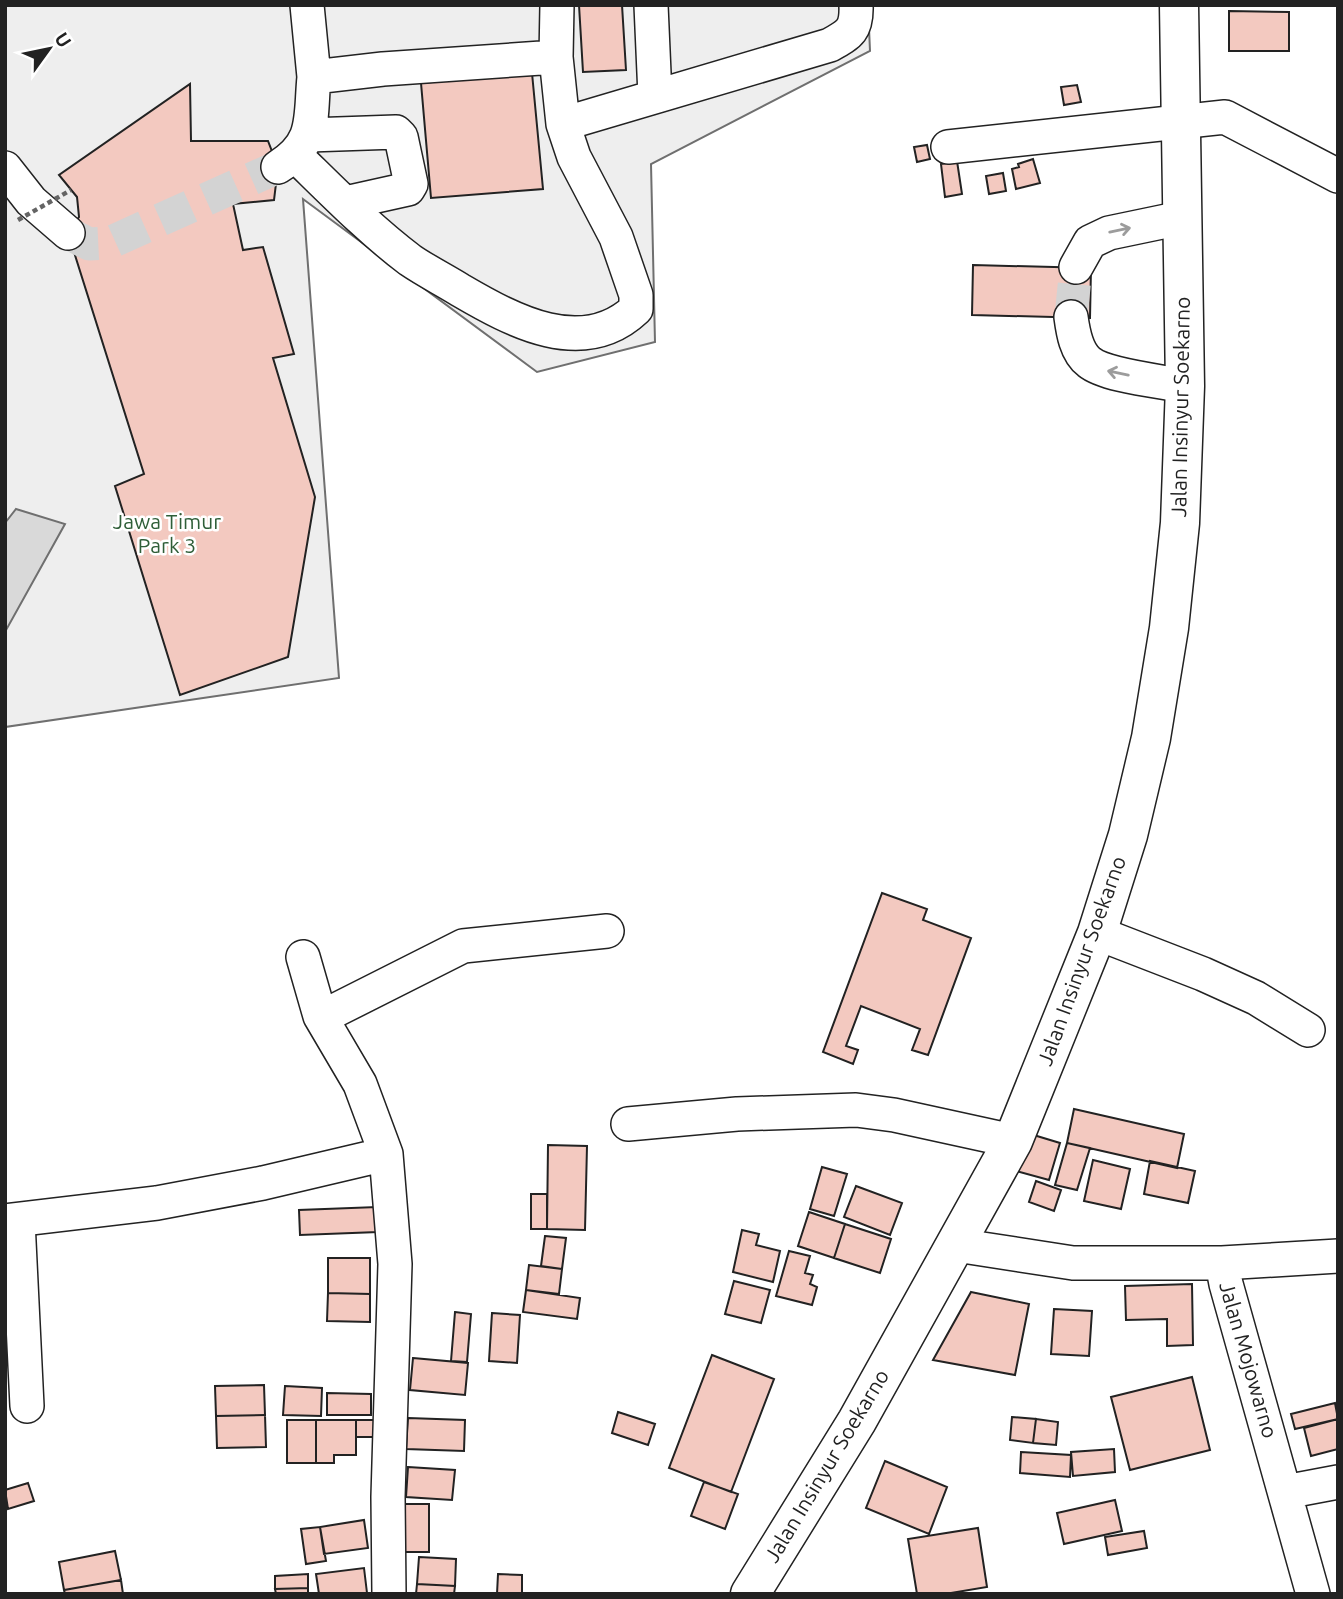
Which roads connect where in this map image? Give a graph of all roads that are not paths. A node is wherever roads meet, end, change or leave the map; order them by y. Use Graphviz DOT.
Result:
graph roads {
  1 [pos="307,5"];
  2 [pos="557,5"];
  3 [pos="651,5"];
  4 [pos="856,5"];
  5 [pos="1179,5"];
  6 [pos="556,57"];
  7 [pos="314,77"];
  8 [pos="655,96"];
  9 [pos="1179,121"];
  10 [pos="563,124"];
  11 [pos="948,147"];
  12 [pos="294,153"];
  13 [pos="5,168"];
  14 [pos="1338,176"];
  15 [pos="345,204"];
  16 [pos="1181,218"];
  17 [pos="68,233"];
  18 [pos="1076,267"];
  19 [pos="1071,317"];
  20 [pos="1185,386"];
  21 [pos="607,931"];
  22 [pos="1097,933"];
  23 [pos="303,957"];
  24 [pos="320,1016"];
  25 [pos="1308,1030"];
  26 [pos="628,1125"];
  27 [pos="1013,1141"];
  28 [pos="386,1154"];
  29 [pos="12,1221"];
  30 [pos="956,1245"];
  31 [pos="1338,1255"];
  32 [pos="1222,1263"];
  33 [pos="27,1406"];
  34 [pos="1338,1482"];
  35 [pos="1285,1492"];
  36 [pos="389,1594"];
  37 [pos="750,1594"];
  38 [pos="1313,1594"];
  1 -- 7 [label="street"];
  2 -- 6 [label="street"];
  3 -- 8 [label="street"];
  4 -- 8 [label="street"];
  5 -- 9 [label="main road, Jalan Insinyur Soekarno"];
  6 -- 7 [label="street"];
  6 -- 10 [label="street"];
  7 -- 12 [label="street"];
  8 -- 10 [label="street"];
  9 -- 11 [label="street"];
  9 -- 14 [label="street"];
  9 -- 16 [label="main road, Jalan Insinyur Soekarno"];
  10 -- 15 [label="street"];
  12 -- 15 [label="street"];
  12 -- 15 [label="street"];
  13 -- 17 [label="street"];
  18 -- 16 [label="street, one-way"];
  16 -- 20 [label="main road, Jalan Insinyur Soekarno"];
  20 -- 19 [label="street, one-way"];
  20 -- 22 [label="main road, Jalan Insinyur Soekarno"];
  21 -- 24 [label="street"];
  22 -- 25 [label="street"];
  22 -- 27 [label="main road, Jalan Insinyur Soekarno"];
  23 -- 24 [label="street"];
  24 -- 28 [label="street"];
  26 -- 27 [label="street"];
  27 -- 30 [label="main road, Jalan Insinyur Soekarno"];
  28 -- 29 [label="street"];
  28 -- 36 [label="street"];
  29 -- 33 [label="street"];
  30 -- 32 [label="street, Jalan Mojowarno"];
  30 -- 37 [label="main road, Jalan Insinyur Soekarno"];
  31 -- 32 [label="street"];
  32 -- 35 [label="street, Jalan Mojowarno"];
  34 -- 35 [label="street"];
  35 -- 38 [label="street, Jalan Mojowarno"];
}
